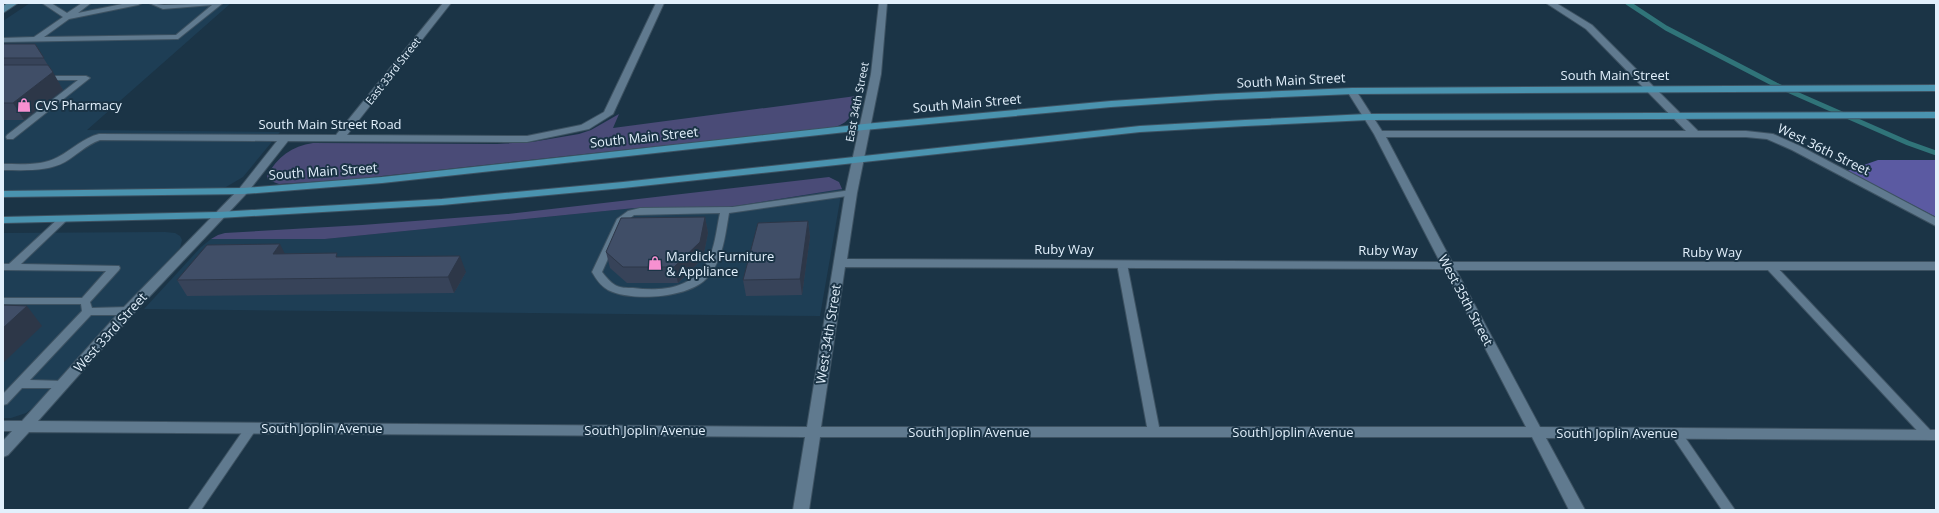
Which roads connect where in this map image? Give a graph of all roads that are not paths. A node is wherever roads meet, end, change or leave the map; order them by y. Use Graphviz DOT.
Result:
graph roads {
  1 [pos="14,3"];
  2 [pos="46,3"];
  3 [pos="87,3"];
  4 [pos="138,3"];
  5 [pos="153,3"];
  6 [pos="212,3"];
  7 [pos="219,3"];
  8 [pos="447,3"];
  9 [pos="660,3"];
  10 [pos="883,3"];
  11 [pos="1550,3"];
  12 [pos="3,10"];
  13 [pos="68,17"];
  14 [pos="36,39"];
  15 [pos="3,40"];
  16 [pos="33,78"];
  17 [pos="1936,88"];
  18 [pos="1649,89"];
  19 [pos="1352,91"];
  20 [pos="1674,114"];
  21 [pos="1936,115"];
  22 [pos="1367,117"];
  23 [pos="864,127"];
  24 [pos="1694,133"];
  25 [pos="1379,134"];
  26 [pos="10,137"];
  27 [pos="285,138"];
  28 [pos="339,138"];
  29 [pos="858,158"];
  30 [pos="3,167"];
  31 [pos="243,191"];
  32 [pos="851,193"];
  33 [pos="3,194"];
  34 [pos="725,210"];
  35 [pos="219,215"];
  36 [pos="63,219"];
  37 [pos="3,220"];
  38 [pos="1936,223"];
  39 [pos="839,263"];
  40 [pos="1122,264"];
  41 [pos="1448,266"];
  42 [pos="1936,266"];
  43 [pos="7,267"];
  44 [pos="1771,267"];
  45 [pos="3,301"];
  46 [pos="86,307"];
  47 [pos="128,311"];
  48 [pos="18,384"];
  49 [pos="63,385"];
  50 [pos="3,401"];
  51 [pos="3,426"];
  52 [pos="26,426"];
  53 [pos="251,428"];
  54 [pos="813,432"];
  55 [pos="1154,432"];
  56 [pos="1535,432"];
  57 [pos="1676,433"];
  58 [pos="1932,435"];
  59 [pos="3,451"];
  60 [pos="194,510"];
  61 [pos="801,510"];
  62 [pos="1577,510"];
  63 [pos="1729,510"];
  1 -- 12 [label="main road"];
  2 -- 13 [label="lane"];
  3 -- 13 [label="lane"];
  4 -- 13 [label="lane"];
  5 -- 6 [label="lane"];
  7 -- 14 [label="lane"];
  8 -- 28 [label="street, East 33rd Street"];
  9 -- 28 [label="street, South Main Street Road"];
  10 -- 23 [label="street, East 34th Street"];
  11 -- 18 [label="street"];
  13 -- 14 [label="lane"];
  14 -- 15 [label="lane"];
  16 -- 26 [label="lane"];
  17 -- 18 [label="main road, South Main Street"];
  18 -- 19 [label="main road, South Main Street"];
  18 -- 20 [label="street"];
  19 -- 22 [label="street, West 35th Street"];
  19 -- 23 [label="main road, South Main Street"];
  20 -- 21 [label="main road"];
  20 -- 22 [label="main road"];
  20 -- 24 [label="street"];
  22 -- 25 [label="street, West 35th Street"];
  22 -- 29 [label="main road"];
  23 -- 29 [label="street, East 34th Street"];
  23 -- 31 [label="main road, South Main Street"];
  24 -- 25 [label="street, West 36th Street"];
  24 -- 38 [label="street, West 36th Street"];
  25 -- 41 [label="street, West 35th Street"];
  27 -- 28 [label="street, South Main Street Road"];
  27 -- 30 [label="street, South Main Street Road"];
  27 -- 31 [label="street"];
  29 -- 32 [label="street, West 34th Street"];
  29 -- 35 [label="main road"];
  31 -- 33 [label="main road, South Main Street"];
  31 -- 35 [label="street"];
  32 -- 34 [label="lane"];
  32 -- 39 [label="street, West 34th Street"];
  34 -- 34 [label="lane"];
  35 -- 36 [label="main road"];
  35 -- 47 [label="street, West 33rd Street"];
  36 -- 37 [label="main road"];
  36 -- 43 [label="lane"];
  39 -- 40 [label="street, Ruby Way"];
  39 -- 54 [label="street, West 34th Street"];
  40 -- 41 [label="street, Ruby Way"];
  40 -- 55 [label="lane"];
  41 -- 44 [label="street, Ruby Way"];
  41 -- 56 [label="street, West 35th Street"];
  42 -- 44 [label="street, Ruby Way"];
  43 -- 46 [label="lane"];
  44 -- 58 [label="lane"];
  45 -- 46 [label="lane"];
  46 -- 47 [label="lane"];
  46 -- 48 [label="lane"];
  47 -- 49 [label="street, West 33rd Street"];
  48 -- 49 [label="lane"];
  48 -- 50 [label="lane"];
  49 -- 52 [label="street, West 33rd Street"];
  51 -- 52 [label="street, South Joplin Avenue"];
  52 -- 53 [label="street, South Joplin Avenue"];
  52 -- 59 [label="street, West 33rd Street"];
  53 -- 54 [label="street, South Joplin Avenue"];
  53 -- 60 [label="lane"];
  54 -- 55 [label="street, South Joplin Avenue"];
  54 -- 61 [label="street, West 34th Street"];
  55 -- 56 [label="street, South Joplin Avenue"];
  56 -- 57 [label="street, South Joplin Avenue"];
  56 -- 62 [label="street, West 35th Street"];
  57 -- 58 [label="street, South Joplin Avenue"];
  57 -- 63 [label="lane"];
}
